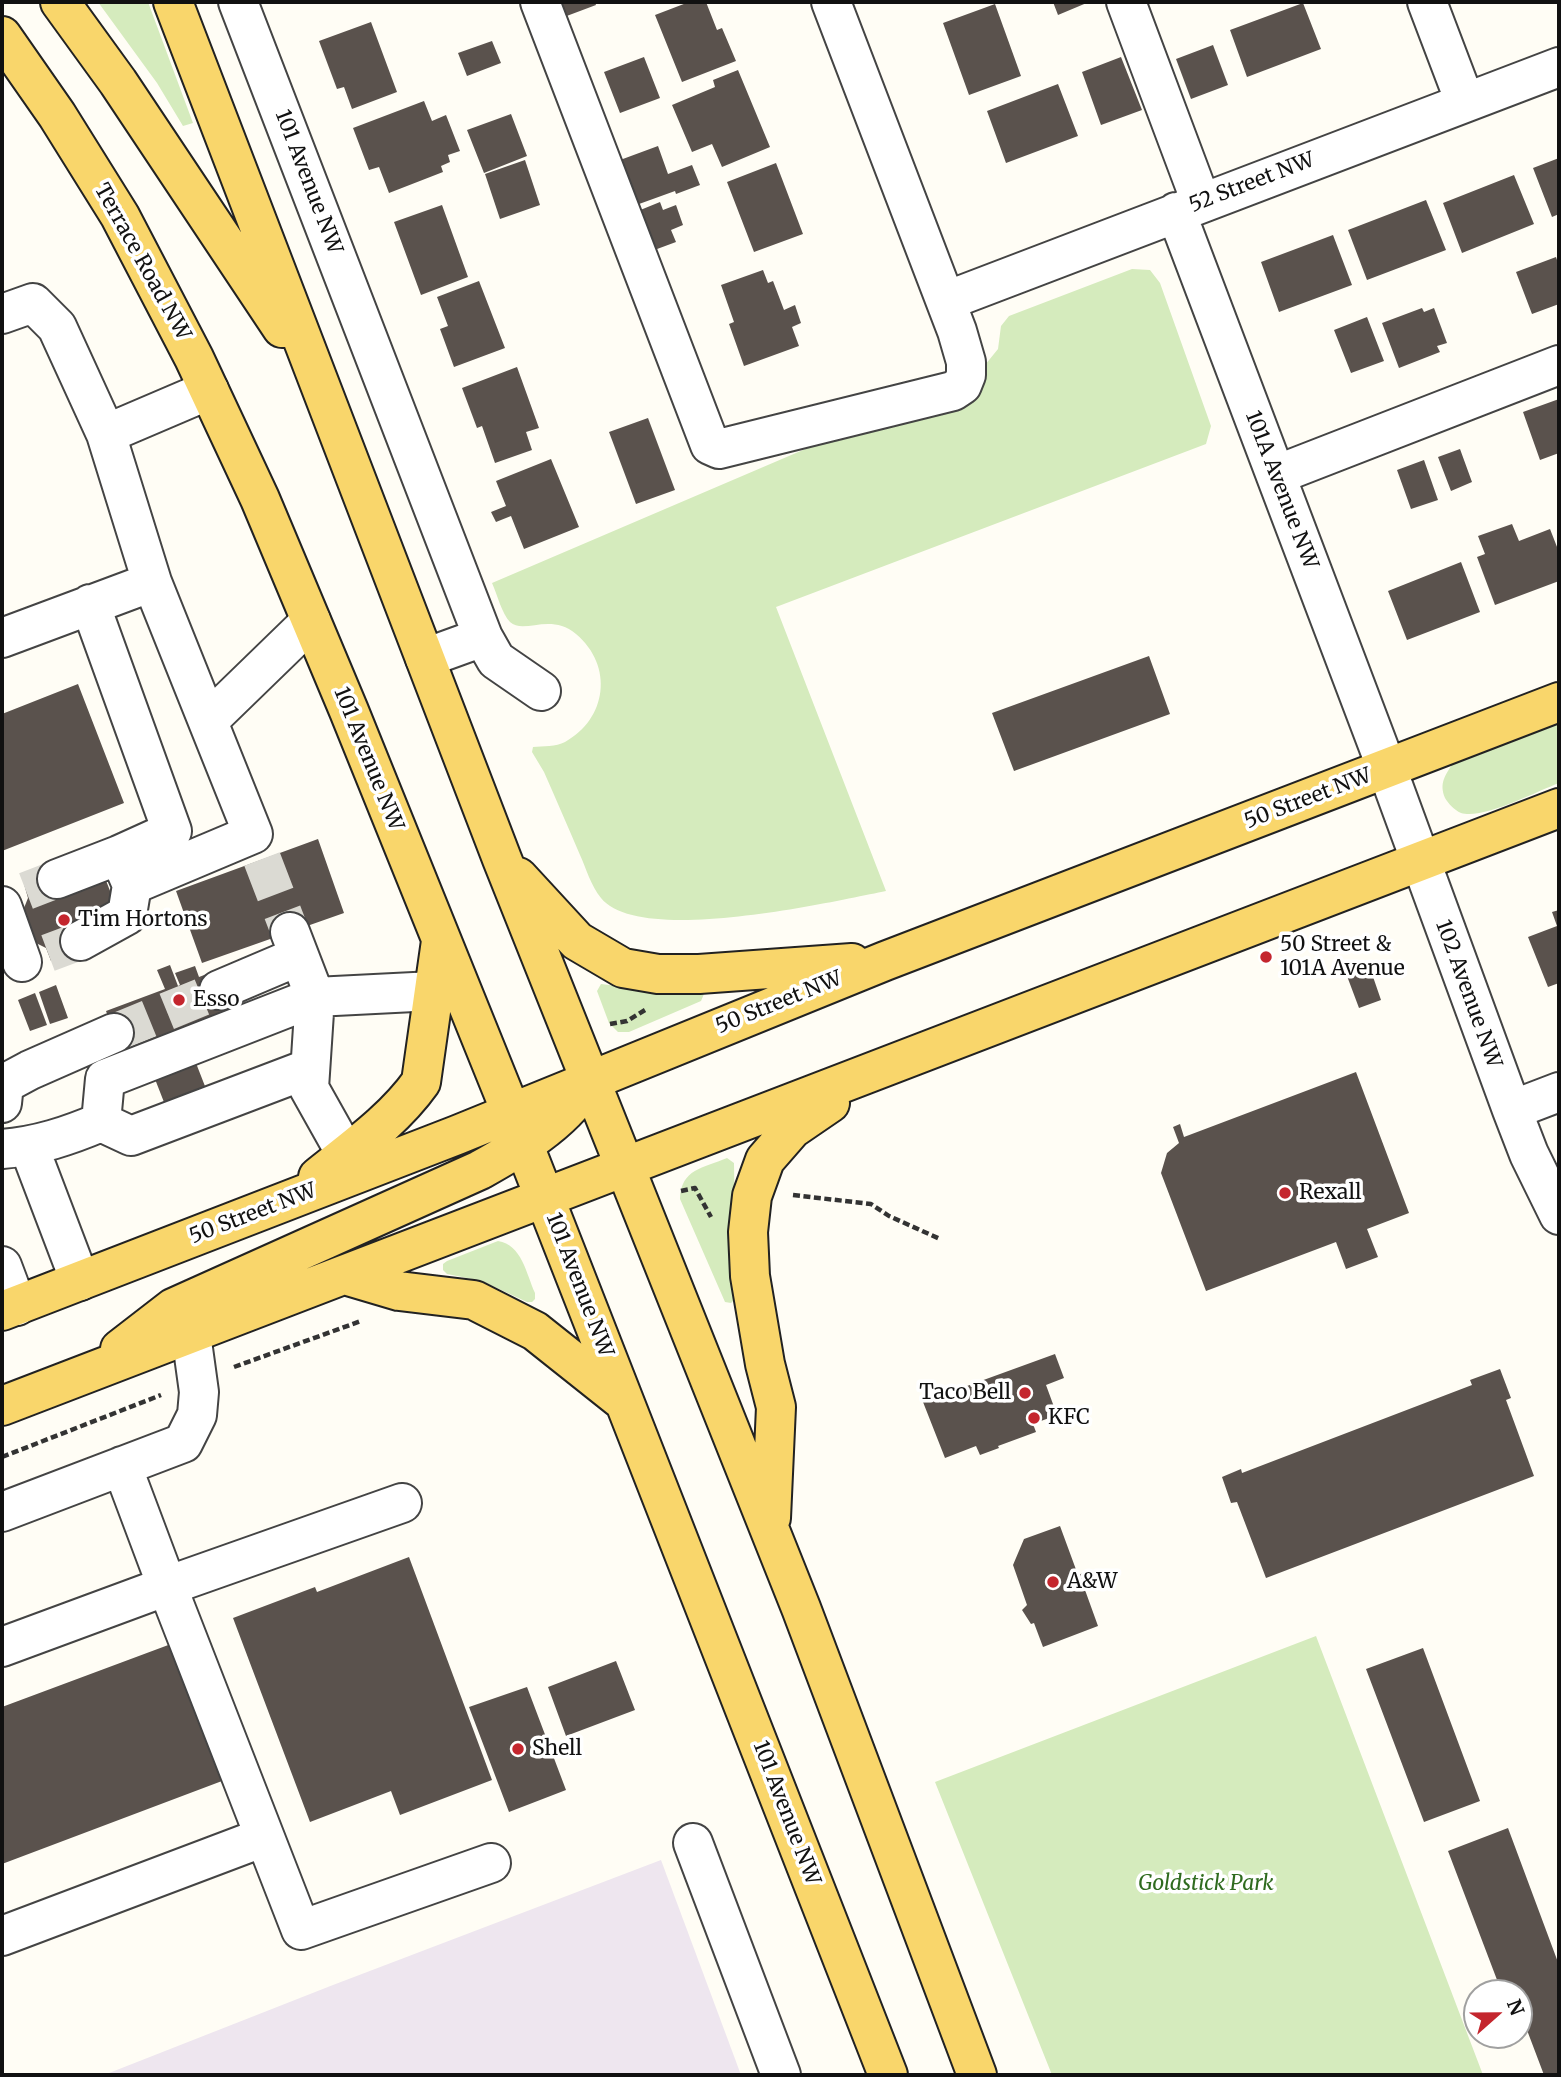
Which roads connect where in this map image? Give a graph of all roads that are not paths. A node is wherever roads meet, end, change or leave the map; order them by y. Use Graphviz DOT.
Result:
graph roads {
  1 [pos="60,2"];
  2 [pos="173,2"];
  3 [pos="239,2"];
  4 [pos="540,2"];
  5 [pos="831,2"];
  6 [pos="1126,2"];
  7 [pos="1427,2"];
  8 [pos="2,36"];
  9 [pos="1559,67"];
  10 [pos="1465,102"];
  11 [pos="1189,207"];
  12 [pos="946,301"];
  13 [pos="2,314"];
  14 [pos="1559,366"];
  15 [pos="320,385"];
  16 [pos="209,390"];
  17 [pos="106,434"];
  18 [pos="1276,475"];
  19 [pos="260,499"];
  20 [pos="152,582"];
  21 [pos="90,604"];
  22 [pos="311,621"];
  23 [pos="483,637"];
  24 [pos="2,638"];
  25 [pos="425,658"];
  26 [pos="541,691"];
  27 [pos="1559,702"];
  28 [pos="208,721"];
  29 [pos="1387,768"];
  30 [pos="1559,808"];
  31 [pos="502,859"];
  32 [pos="1419,861"];
  33 [pos="126,870"];
  34 [pos="22,894"];
  35 [pos="441,939"];
  36 [pos="38,956"];
  37 [pos="886,961"];
  38 [pos="219,990"];
  39 [pos="434,991"];
  40 [pos="315,997"];
  41 [pos="114,1033"];
  42 [pos="884,1066"];
  43 [pos="310,1068"];
  44 [pos="590,1080"];
  45 [pos="1559,1092"];
  46 [pos="2,1103"];
  47 [pos="1512,1110"];
  48 [pos="101,1122"];
  49 [pos="518,1128"];
  50 [pos="16,1148"];
  51 [pos="346,1154"];
  52 [pos="624,1167"];
  53 [pos="545,1197"];
  54 [pos="292,1198"];
  55 [pos="1559,1215"];
  56 [pos="2,1266"];
  57 [pos="345,1275"];
  58 [pos="80,1281"];
  59 [pos="9,1308"];
  60 [pos="191,1334"];
  61 [pos="85,1375"];
  62 [pos="626,1403"];
  63 [pos="2,1406"];
  64 [pos="122,1466"];
  65 [pos="402,1503"];
  66 [pos="2,1512"];
  67 [pos="770,1531"];
  68 [pos="167,1586"];
  69 [pos="2,1647"];
  70 [pos="264,1837"];
  71 [pos="693,1843"];
  72 [pos="491,1863"];
  73 [pos="2,1936"];
  74 [pos="781,2075"];
  75 [pos="888,2075"];
  76 [pos="977,2075"];
  1 -- 15 [label="main road"];
  2 -- 15 [label="main road"];
  3 -- 23 [label="street, 101 Avenue NW"];
  4 -- 12 [label="street"];
  5 -- 12 [label="street"];
  6 -- 11 [label="street, 101A Avenue NW"];
  7 -- 10 [label="street"];
  8 -- 16 [label="main road, Terrace Road NW"];
  9 -- 10 [label="street, 52 Street NW"];
  10 -- 11 [label="street, 52 Street NW"];
  11 -- 12 [label="street, 52 Street NW"];
  11 -- 18 [label="street, 101A Avenue NW"];
  13 -- 17 [label="street"];
  14 -- 18 [label="street"];
  15 -- 25 [label="main road"];
  16 -- 17 [label="street"];
  16 -- 19 [label="main road, Terrace Road NW"];
  17 -- 20 [label="street"];
  18 -- 29 [label="street, 101A Avenue NW"];
  19 -- 22 [label="main road, 101 Avenue NW"];
  20 -- 21 [label="street"];
  20 -- 28 [label="street"];
  21 -- 24 [label="street"];
  21 -- 33 [label="street"];
  22 -- 28 [label="street"];
  22 -- 35 [label="main road, 101 Avenue NW"];
  23 -- 25 [label="street"];
  23 -- 26 [label="street, 101 Avenue NW"];
  25 -- 31 [label="main road"];
  27 -- 29 [label="main road, 50 Street NW"];
  28 -- 33 [label="street"];
  29 -- 32 [label="street, 102 Avenue NW"];
  29 -- 37 [label="main road, 50 Street NW"];
  30 -- 32 [label="main road"];
  31 -- 37 [label="main road"];
  31 -- 44 [label="main road"];
  32 -- 42 [label="main road"];
  32 -- 47 [label="street, 102 Avenue NW"];
  33 -- 34 [label="street"];
  33 -- 36 [label="street"];
  34 -- 36 [label="street"];
  35 -- 39 [label="main road"];
  35 -- 49 [label="main road, 101 Avenue NW"];
  37 -- 44 [label="main road, 50 Street NW"];
  38 -- 40 [label="street"];
  39 -- 40 [label="street"];
  39 -- 51 [label="main road"];
  40 -- 43 [label="street"];
  40 -- 48 [label="street"];
  41 -- 46 [label="street"];
  42 -- 52 [label="main road"];
  42 -- 67 [label="main road"];
  43 -- 48 [label="street"];
  43 -- 51 [label="street"];
  44 -- 49 [label="main road, 50 Street NW"];
  44 -- 52 [label="main road"];
  45 -- 47 [label="street"];
  47 -- 55 [label="street, 102 Avenue NW"];
  48 -- 50 [label="street"];
  49 -- 53 [label="main road, 101 Avenue NW"];
  49 -- 54 [label="main road, 50 Street NW"];
  49 -- 61 [label="main road"];
  50 -- 58 [label="street"];
  51 -- 54 [label="main road"];
  52 -- 53 [label="main road"];
  52 -- 67 [label="main road"];
  53 -- 57 [label="main road"];
  53 -- 62 [label="main road, 101 Avenue NW"];
  54 -- 58 [label="main road, 50 Street NW"];
  56 -- 59 [label="street"];
  57 -- 60 [label="main road"];
  57 -- 62 [label="main road"];
  58 -- 59 [label="main road, 50 Street NW"];
  60 -- 61 [label="main road"];
  60 -- 64 [label="street"];
  61 -- 63 [label="main road"];
  62 -- 75 [label="main road, 101 Avenue NW"];
  64 -- 66 [label="street"];
  64 -- 68 [label="street"];
  65 -- 68 [label="street"];
  67 -- 76 [label="main road"];
  68 -- 69 [label="street"];
  68 -- 70 [label="street"];
  70 -- 72 [label="street"];
  70 -- 73 [label="street"];
  71 -- 74 [label="street"];
}
